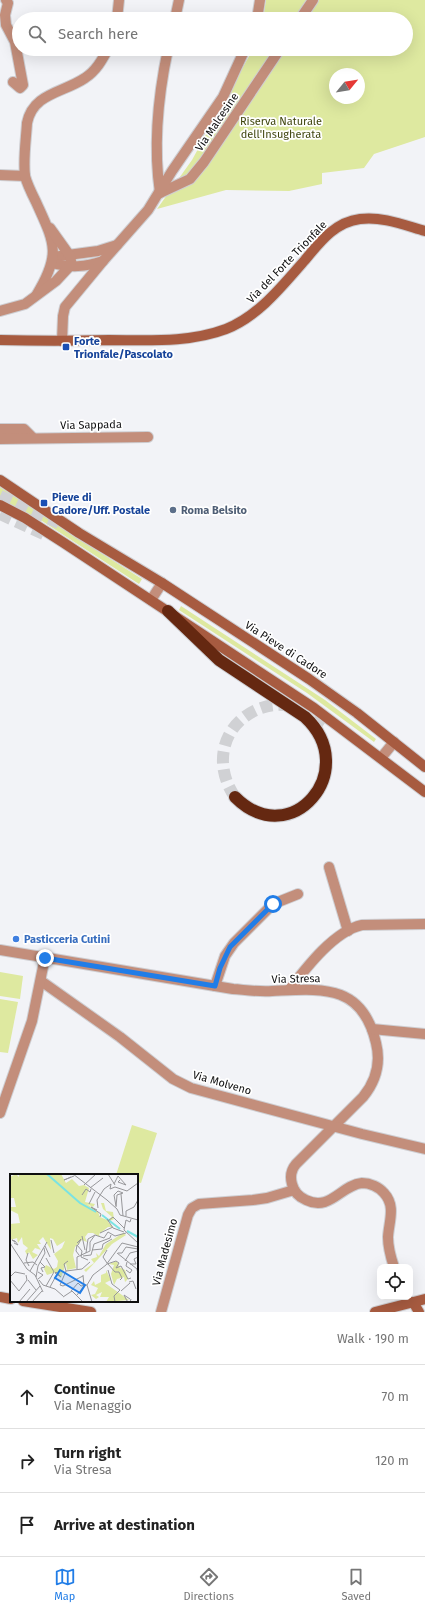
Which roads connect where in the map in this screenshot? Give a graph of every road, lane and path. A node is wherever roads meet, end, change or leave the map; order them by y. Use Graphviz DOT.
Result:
graph roads {
  1 [pos="6,0"];
  2 [pos="119,0"];
  3 [pos="179,0"];
  4 [pos="260,0"];
  5 [pos="313,0"];
  6 [pos="118,12"];
  7 [pos="176,12"];
  8 [pos="258,12"];
  9 [pos="305,12"];
  10 [pos="3,23"];
  11 [pos="12,37"];
  12 [pos="18,56"];
  13 [pos="104,56"];
  14 [pos="167,56"];
  15 [pos="242,56"];
  16 [pos="275,56"];
  17 [pos="13,82"];
  18 [pos="0,175"];
  19 [pos="25,176"];
  20 [pos="160,193"];
  21 [pos="46,222"];
  22 [pos="425,231"];
  23 [pos="117,245"];
  24 [pos="69,254"];
  25 [pos="52,260"];
  26 [pos="103,261"];
  27 [pos="72,267"];
  28 [pos="81,290"];
  29 [pos="38,294"];
  30 [pos="0,311"];
  31 [pos="0,340"];
  32 [pos="62,341"];
  33 [pos="0,428"];
  34 [pos="148,437"];
  35 [pos="33,438"];
  36 [pos="0,439"];
  37 [pos="0,480"];
  38 [pos="0,505"];
  39 [pos="162,583"];
  40 [pos="151,600"];
  41 [pos="168,611"];
  42 [pos="394,742"];
  43 [pos="381,758"];
  44 [pos="425,767"];
  45 [pos="425,792"];
  46 [pos="235,798"];
  47 [pos="329,867"];
  48 [pos="298,894"];
  49 [pos="425,924"];
  50 [pos="348,931"];
  51 [pos="0,950"];
  52 [pos="45,958"];
  53 [pos="41,981"];
  54 [pos="215,986"];
  55 [pos="289,990"];
  56 [pos="372,1029"];
  57 [pos="425,1034"];
  58 [pos="0,1113"];
  59 [pos="335,1126"];
  60 [pos="425,1149"];
  61 [pos="294,1190"];
  62 [pos="393,1264"];
  63 [pos="0,1296"];
  64 [pos="10,1299"];
  65 [pos="413,1299"];
  66 [pos="425,1299"];
  67 [pos="408,1300"];
  68 [pos="412,1300"];
  69 [pos="29,1302"];
  70 [pos="91,1312"];
  71 [pos="161,1312"];
  72 [pos="375,1312"];
  73 [pos="419,1312"];
  1 -- 10 [label="street"];
  2 -- 6 [label="street"];
  3 -- 7 [label="street"];
  4 -- 8 [label="street"];
  5 -- 9 [label="street"];
  10 -- 11 [label="street"];
  12 -- 17 [label="street"];
  13 -- 19 [label="street"];
  14 -- 20 [label="street"];
  15 -- 20 [label="street, Via Malcesine"];
  16 -- 20 [label="street, Via Malcesine"];
  18 -- 19 [label="street"];
  19 -- 21 [label="street"];
  20 -- 23 [label="street, Via Malcesine"];
  21 -- 24 [label="street"];
  21 -- 25 [label="street"];
  22 -- 32 [label="street, Via del Forte Trionfale"];
  23 -- 24 [label="street"];
  23 -- 26 [label="street, Via Malcesine"];
  24 -- 25 [label="street"];
  24 -- 27 [label="street"];
  25 -- 27 [label="street"];
  25 -- 29 [label="street"];
  26 -- 27 [label="street"];
  26 -- 28 [label="street, Via Malcesine"];
  27 -- 28 [label="street"];
  27 -- 29 [label="street"];
  28 -- 32 [label="street, Via Malcesine"];
  29 -- 30 [label="street"];
  31 -- 32 [label="street, Via del Forte Trionfale"];
  33 -- 35 [label="street"];
  34 -- 35 [label="street, Via Sappada"];
  35 -- 36 [label="street, Via Sappada"];
  37 -- 39 [label="street, Via Pieve di Cadore"];
  38 -- 40 [label="street"];
  39 -- 40 [label="street"];
  39 -- 42 [label="street, Via Pieve di Cadore"];
  40 -- 41 [label="street"];
  41 -- 43 [label="street"];
  41 -- 46 [label="highway"];
  42 -- 43 [label="street"];
  42 -- 44 [label="street, Via Pieve di Cadore"];
  43 -- 45 [label="street"];
  47 -- 50 [label="street"];
  48 -- 54 [label="street"];
  49 -- 50 [label="street"];
  50 -- 55 [label="street"];
  51 -- 52 [label="street, Via Stresa"];
  52 -- 53 [label="street"];
  52 -- 54 [label="street, Via Stresa"];
  53 -- 58 [label="street"];
  53 -- 59 [label="street, Via Molveno"];
  54 -- 55 [label="street, Via Stresa"];
  55 -- 56 [label="street, Via Stresa"];
  56 -- 57 [label="street"];
  56 -- 59 [label="street, Via Stresa"];
  59 -- 60 [label="street, Via Molveno"];
  59 -- 61 [label="street, Via Stresa"];
  61 -- 62 [label="street"];
  61 -- 71 [label="street, Via Madesimo"];
  63 -- 64 [label="street"];
  65 -- 66 [label="street"];
  67 -- 72 [label="street"];
  68 -- 73 [label="street"];
  69 -- 70 [label="street"];
}
